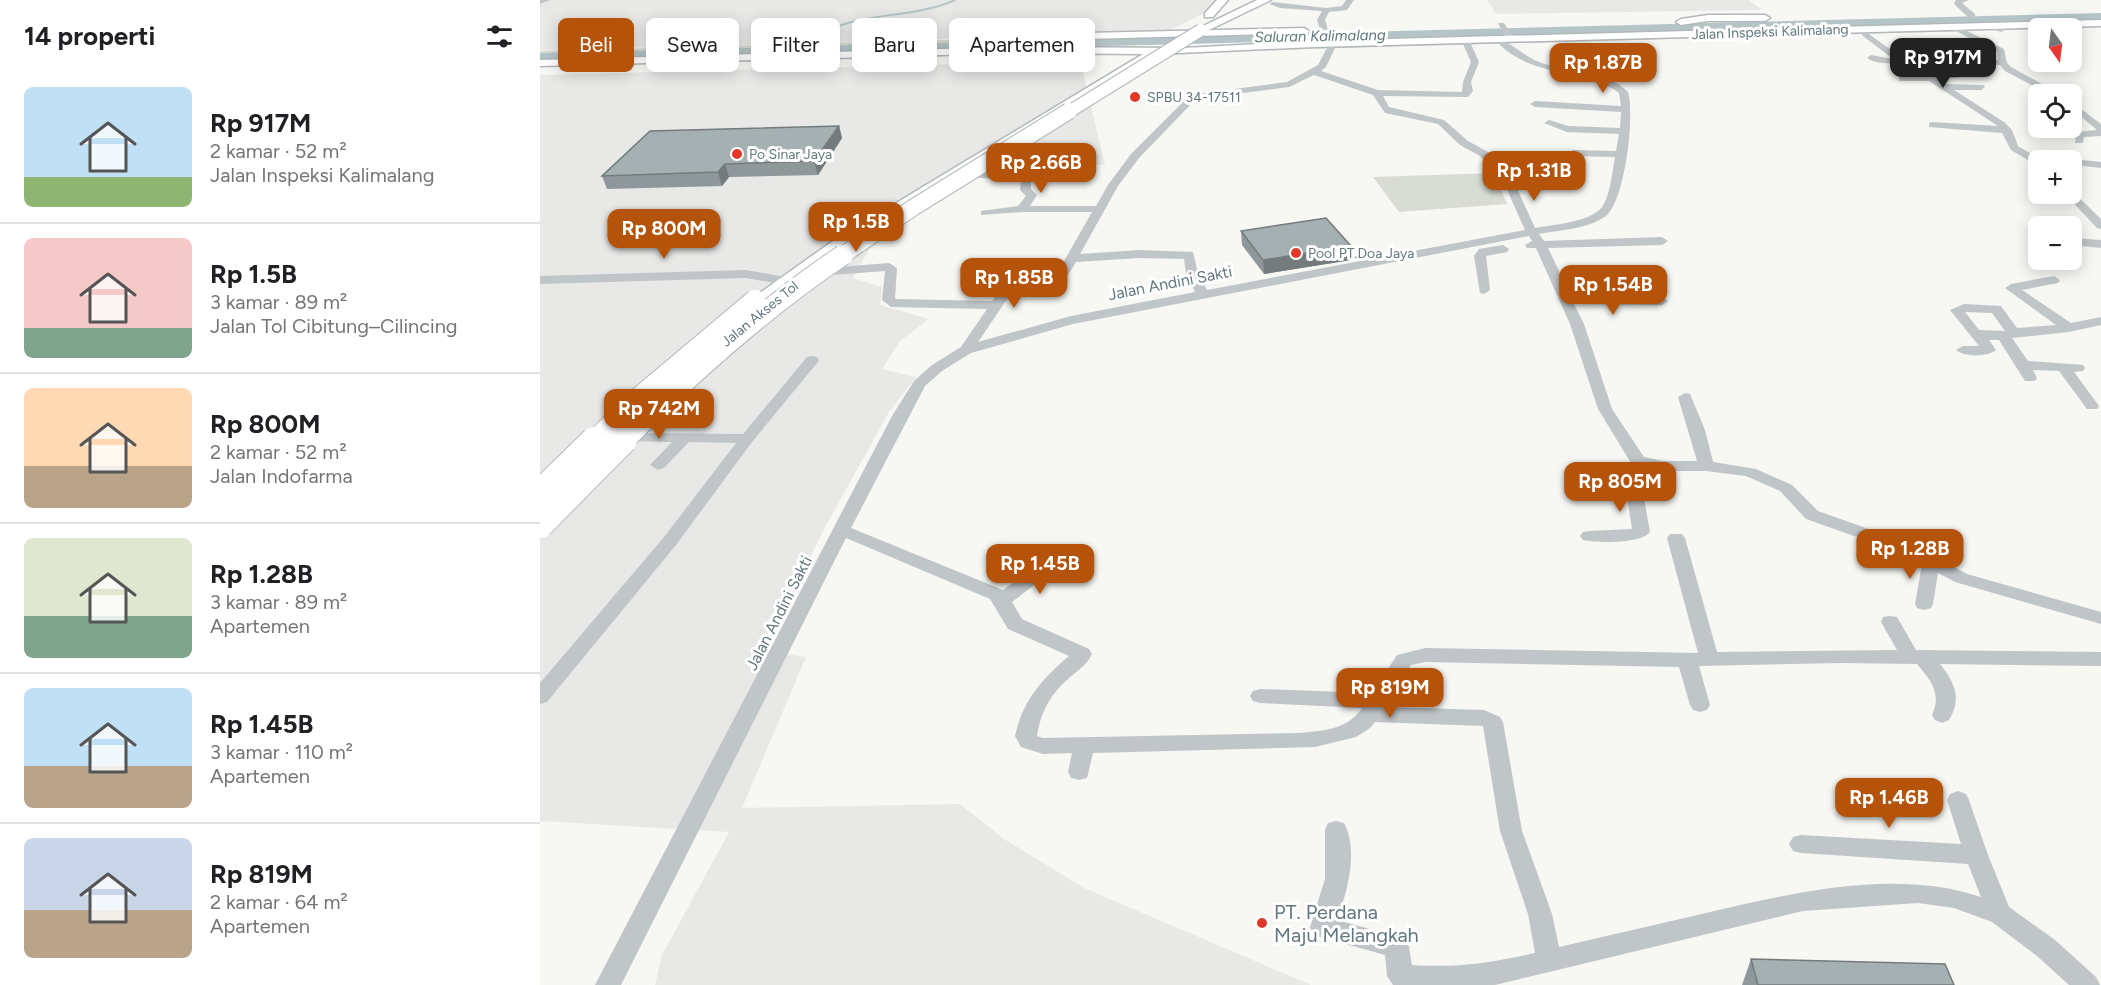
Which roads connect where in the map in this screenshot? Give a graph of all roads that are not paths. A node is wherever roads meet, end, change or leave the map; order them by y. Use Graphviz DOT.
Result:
graph roads {
  1 [pos="546,0"];
  2 [pos="1223,0"];
  3 [pos="1234,0"];
  4 [pos="1253,0"];
  5 [pos="1324,0"];
  6 [pos="1350,0"];
  7 [pos="1965,0"];
  8 [pos="540,2"];
  9 [pos="1269,2"];
  10 [pos="1324,9"];
  11 [pos="1992,13"];
  12 [pos="1953,14"];
  13 [pos="1971,15"];
  14 [pos="1776,18"];
  15 [pos="1669,22"];
  16 [pos="2101,25"];
  17 [pos="2082,26"];
  18 [pos="1956,27"];
  19 [pos="1993,27"];
  20 [pos="2028,29"];
  21 [pos="1194,30"];
  22 [pos="1324,30"];
  23 [pos="1335,30"];
  24 [pos="1967,31"];
  25 [pos="1505,32"];
  26 [pos="1866,34"];
  27 [pos="1095,35"];
  28 [pos="1467,44"];
  29 [pos="1270,48"];
  30 [pos="1331,48"];
  31 [pos="1160,51"];
  32 [pos="1871,58"];
  33 [pos="2003,63"];
  34 [pos="540,64"];
  35 [pos="1921,71"];
  36 [pos="1315,72"];
  37 [pos="1957,74"];
  38 [pos="1902,79"];
  39 [pos="2036,84"];
  40 [pos="1431,86"];
  41 [pos="1943,87"];
  42 [pos="1981,87"];
  43 [pos="1377,93"];
  44 [pos="1415,93"];
  45 [pos="1535,104"];
  46 [pos="1969,114"];
  47 [pos="2082,114"];
  48 [pos="1987,115"];
  49 [pos="1625,119"];
  50 [pos="1549,123"];
  51 [pos="1932,124"];
  52 [pos="2007,130"];
  53 [pos="2101,131"];
  54 [pos="2079,141"];
  55 [pos="1573,153"];
  56 [pos="1620,154"];
  57 [pos="2025,154"];
  58 [pos="2028,154"];
  59 [pos="2028,156"];
  60 [pos="2082,163"];
  61 [pos="2101,165"];
  62 [pos="958,174"];
  63 [pos="2079,204"];
  64 [pos="1022,209"];
  65 [pos="1098,209"];
  66 [pos="985,213"];
  67 [pos="2101,226"];
  68 [pos="1536,238"];
  69 [pos="1662,241"];
  70 [pos="2082,243"];
  71 [pos="845,244"];
  72 [pos="2101,244"];
  73 [pos="1074,258"];
  74 [pos="811,273"];
  75 [pos="1017,279"];
  76 [pos="540,280"];
  77 [pos="2054,280"];
  78 [pos="785,281"];
  79 [pos="973,282"];
  80 [pos="1484,290"];
  81 [pos="1565,300"];
  82 [pos="1198,301"];
  83 [pos="1662,301"];
  84 [pos="998,305"];
  85 [pos="2101,321"];
  86 [pos="2069,328"];
  87 [pos="2008,334"];
  88 [pos="1979,335"];
  89 [pos="966,350"];
  90 [pos="1963,350"];
  91 [pos="812,360"];
  92 [pos="1685,397"];
  93 [pos="2092,406"];
  94 [pos="624,436"];
  95 [pos="684,438"];
  96 [pos="747,439"];
  97 [pos="658,465"];
  98 [pos="1706,466"];
  99 [pos="1629,473"];
  100 [pos="540,493"];
  101 [pos="540,499"];
  102 [pos="540,520"];
  103 [pos="540,525"];
  104 [pos="849,533"];
  105 [pos="1589,536"];
  106 [pos="1676,538"];
  107 [pos="1055,560"];
  108 [pos="1931,562"];
  109 [pos="1002,600"];
  110 [pos="1924,604"];
  111 [pos="2101,618"];
  112 [pos="1890,622"];
  113 [pos="1916,656"];
  114 [pos="1709,659"];
  115 [pos="2101,659"];
  116 [pos="1687,660"];
  117 [pos="1260,696"];
  118 [pos="540,697"];
  119 [pos="1700,705"];
  120 [pos="1375,707"];
  121 [pos="1942,715"];
  122 [pos="1084,745"];
  123 [pos="1079,772"];
  124 [pos="1958,800"];
  125 [pos="1336,830"];
  126 [pos="1801,844"];
  127 [pos="1976,855"];
  128 [pos="2001,914"];
  129 [pos="1549,960"];
  130 [pos="608,985"];
  131 [pos="2087,985"];
  1 -- 8 [label="street"];
  2 -- 21 [label="highway"];
  3 -- 21 [label="highway"];
  4 -- 21 [label="highway"];
  5 -- 10 [label="street"];
  6 -- 10 [label="street"];
  7 -- 13 [label="street"];
  9 -- 10 [label="street"];
  9 -- 21 [label="highway"];
  10 -- 22 [label="street"];
  11 -- 13 [label="main road"];
  12 -- 13 [label="main road"];
  14 -- 15 [label="main road"];
  16 -- 17 [label="main road, Jalan Inspeksi Kalimalang"];
  16 -- 19 [label="main road, Jalan Inspeksi Kalimalang"];
  18 -- 19 [label="main road, Jalan Inspeksi Kalimalang"];
  18 -- 24 [label="street"];
  18 -- 25 [label="main road, Jalan Inspeksi Kalimalang"];
  19 -- 20 [label="main road, Jalan Inspeksi Kalimalang"];
  19 -- 24 [label="main road, Jalan Inspeksi Kalimalang"];
  21 -- 22 [label="main road"];
  21 -- 27 [label="main road"];
  21 -- 31 [label="main road, Jalan Akses Tol, bridge"];
  21 -- 100 [label="highway, bridge"];
  21 -- 103 [label="highway, bridge"];
  22 -- 23 [label="main road"];
  24 -- 26 [label="main road, Jalan Inspeksi Kalimalang"];
  24 -- 33 [label="street"];
  25 -- 26 [label="main road, Jalan Inspeksi Kalimalang"];
  25 -- 28 [label="main road, Jalan Inspeksi Kalimalang"];
  25 -- 29 [label="main road, Jalan Inspeksi Kalimalang"];
  25 -- 49 [label="street"];
  26 -- 35 [label="street"];
  28 -- 30 [label="main road, Jalan Inspeksi Kalimalang"];
  28 -- 44 [label="street"];
  29 -- 30 [label="main road, Jalan Inspeksi Kalimalang"];
  29 -- 31 [label="main road, Jalan Inspeksi Kalimalang"];
  30 -- 36 [label="street"];
  31 -- 34 [label="main road, Jalan Inspeksi Kalimalang"];
  31 -- 62 [label="main road, Jalan Akses Tol"];
  32 -- 35 [label="street"];
  33 -- 35 [label="street"];
  33 -- 39 [label="street"];
  35 -- 37 [label="street"];
  35 -- 38 [label="street"];
  35 -- 41 [label="street"];
  36 -- 43 [label="street"];
  36 -- 65 [label="street"];
  40 -- 44 [label="street"];
  41 -- 42 [label="street"];
  41 -- 48 [label="street"];
  43 -- 44 [label="street"];
  43 -- 68 [label="street"];
  45 -- 49 [label="street"];
  46 -- 48 [label="street"];
  47 -- 53 [label="street"];
  48 -- 52 [label="street"];
  49 -- 50 [label="street"];
  49 -- 56 [label="street, Jalan Andini Sakti"];
  51 -- 52 [label="street"];
  52 -- 57 [label="street"];
  53 -- 54 [label="street"];
  55 -- 56 [label="street"];
  56 -- 68 [label="street, Jalan Andini Sakti"];
  57 -- 58 [label="street"];
  57 -- 59 [label="street"];
  60 -- 61 [label="street"];
  62 -- 64 [label="street"];
  62 -- 71 [label="main road, Jalan Akses Tol"];
  63 -- 67 [label="street"];
  64 -- 65 [label="street"];
  64 -- 66 [label="street"];
  65 -- 73 [label="street"];
  68 -- 69 [label="street"];
  68 -- 80 [label="street"];
  68 -- 81 [label="street"];
  68 -- 82 [label="street, Jalan Andini Sakti"];
  70 -- 72 [label="street"];
  71 -- 74 [label="main road, Jalan Akses Tol"];
  71 -- 78 [label="main road, Jalan Akses Tol"];
  73 -- 75 [label="street"];
  73 -- 82 [label="street"];
  74 -- 84 [label="street"];
  74 -- 94 [label="main road, Jalan Akses Tol"];
  75 -- 79 [label="street"];
  75 -- 84 [label="street"];
  76 -- 78 [label="street"];
  77 -- 86 [label="street"];
  78 -- 101 [label="main road, Jalan Akses Tol"];
  81 -- 83 [label="street"];
  81 -- 99 [label="street"];
  82 -- 89 [label="street, Jalan Andini Sakti"];
  84 -- 89 [label="street"];
  85 -- 86 [label="street"];
  86 -- 87 [label="street"];
  87 -- 88 [label="street"];
  87 -- 88 [label="street"];
  87 -- 93 [label="street"];
  88 -- 90 [label="street"];
  89 -- 104 [label="street, Jalan Andini Sakti"];
  91 -- 96 [label="street"];
  92 -- 98 [label="street"];
  94 -- 95 [label="street"];
  94 -- 102 [label="main road, Jalan Akses Tol"];
  95 -- 96 [label="street"];
  95 -- 97 [label="street"];
  96 -- 118 [label="street"];
  98 -- 99 [label="street"];
  98 -- 108 [label="street"];
  99 -- 105 [label="street"];
  104 -- 109 [label="street"];
  104 -- 130 [label="street, Jalan Andini Sakti"];
  106 -- 114 [label="street"];
  107 -- 109 [label="street"];
  108 -- 110 [label="street"];
  108 -- 111 [label="street"];
  109 -- 122 [label="street"];
  112 -- 113 [label="street"];
  113 -- 114 [label="street"];
  113 -- 115 [label="street"];
  113 -- 121 [label="street"];
  114 -- 116 [label="street"];
  116 -- 119 [label="street"];
  116 -- 120 [label="street"];
  117 -- 120 [label="street"];
  120 -- 122 [label="street"];
  120 -- 129 [label="street"];
  122 -- 123 [label="street"];
  124 -- 127 [label="street"];
  125 -- 129 [label="street"];
  126 -- 127 [label="street"];
  127 -- 128 [label="street"];
  128 -- 129 [label="street"];
  128 -- 131 [label="street"];
}
